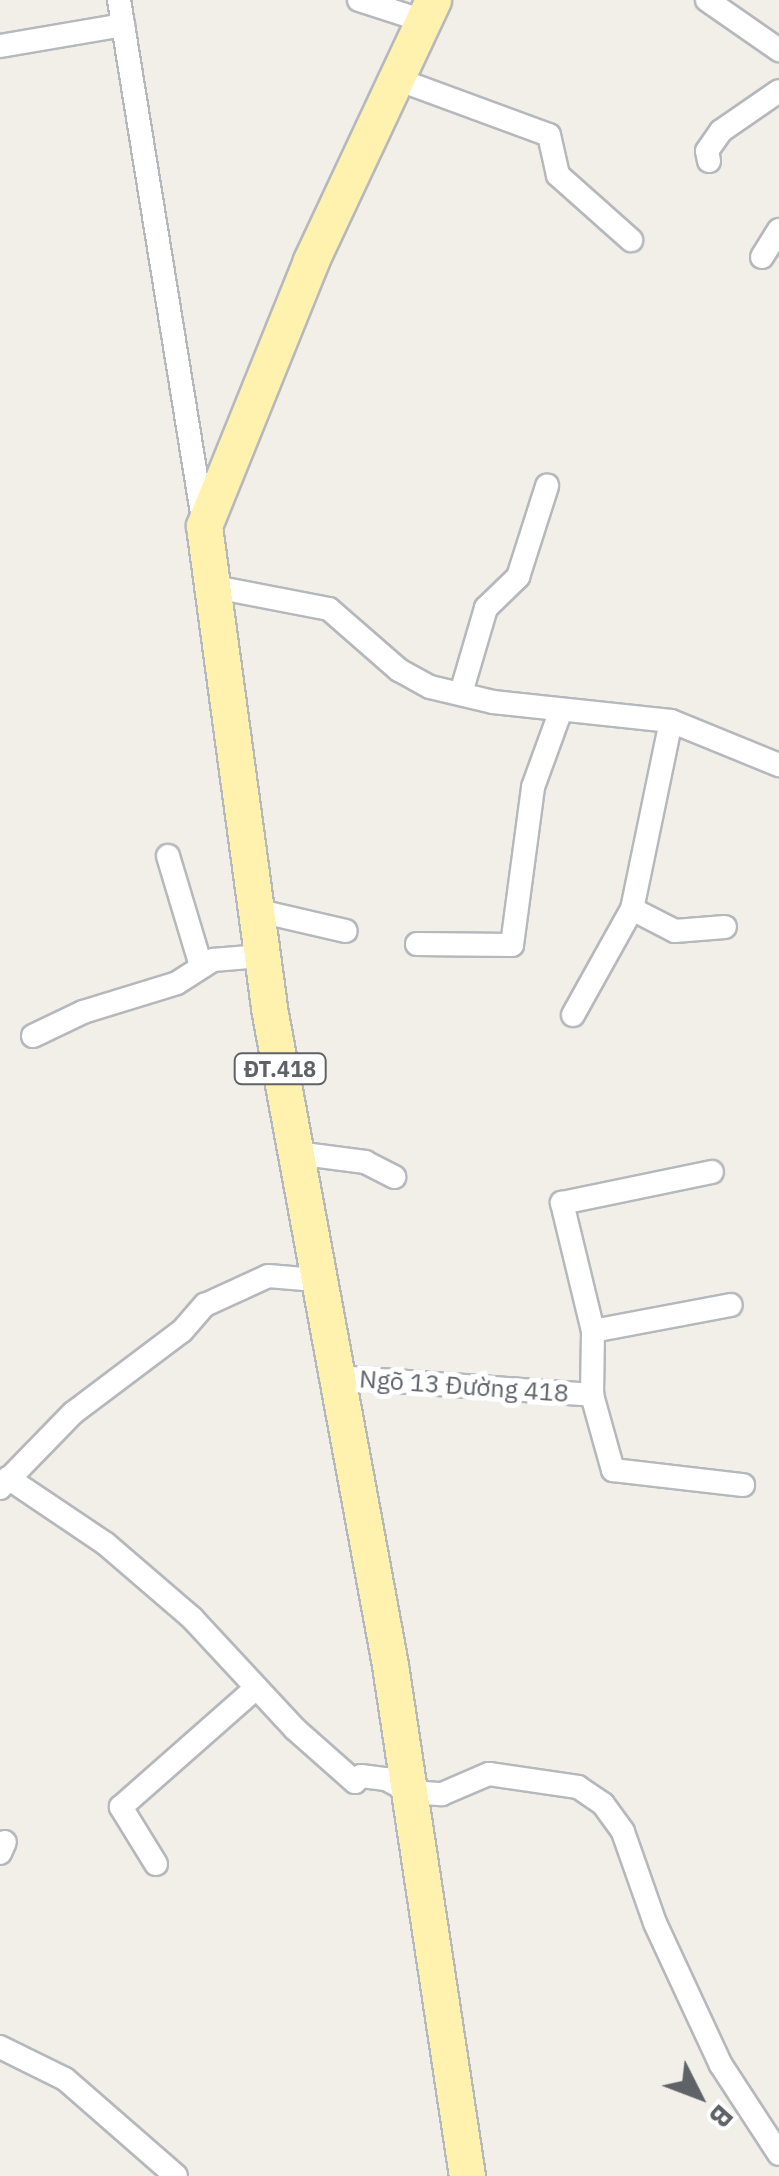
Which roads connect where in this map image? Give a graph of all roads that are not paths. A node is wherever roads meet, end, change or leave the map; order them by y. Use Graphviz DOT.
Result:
graph roads {
  1 [pos="118,0"];
  2 [pos="359,0"];
  3 [pos="707,0"];
  4 [pos="427,10"];
  5 [pos="123,25"];
  6 [pos="0,46"];
  7 [pos="779,50"];
  8 [pos="394,78"];
  9 [pos="779,92"];
  10 [pos="709,160"];
  11 [pos="779,230"];
  12 [pos="631,240"];
  13 [pos="762,257"];
  14 [pos="546,486"];
  15 [pos="204,526"];
  16 [pos="215,588"];
  17 [pos="461,693"];
  18 [pos="561,710"];
  19 [pos="671,721"];
  20 [pos="779,765"];
  21 [pos="168,856"];
  22 [pos="632,909"];
  23 [pos="256,910"];
  24 [pos="725,928"];
  25 [pos="346,932"];
  26 [pos="417,944"];
  27 [pos="262,956"];
  28 [pos="201,966"];
  29 [pos="574,1014"];
  30 [pos="34,1036"];
  31 [pos="296,1153"];
  32 [pos="712,1172"];
  33 [pos="394,1177"];
  34 [pos="316,1280"];
  35 [pos="730,1304"];
  36 [pos="593,1331"];
  37 [pos="336,1378"];
  38 [pos="592,1395"];
  39 [pos="3,1483"];
  40 [pos="742,1485"];
  41 [pos="256,1688"];
  42 [pos="410,1792"];
  43 [pos="156,1864"];
  44 [pos="0,2047"];
  45 [pos="779,2154"];
  46 [pos="176,2176"];
  47 [pos="467,2176"];
  1 -- 5 [label="street"];
  2 -- 4 [label="street"];
  3 -- 7 [label="street"];
  4 -- 8 [label="main road"];
  5 -- 6 [label="street"];
  5 -- 15 [label="street"];
  8 -- 12 [label="street"];
  8 -- 15 [label="main road"];
  9 -- 10 [label="street"];
  11 -- 13 [label="street"];
  14 -- 17 [label="street"];
  15 -- 16 [label="main road, ĐT.418"];
  16 -- 17 [label="street"];
  16 -- 23 [label="main road, ĐT.418"];
  17 -- 18 [label="street"];
  18 -- 19 [label="street"];
  18 -- 26 [label="street"];
  19 -- 20 [label="street"];
  19 -- 22 [label="street"];
  21 -- 28 [label="street"];
  22 -- 24 [label="street"];
  22 -- 29 [label="street"];
  23 -- 25 [label="street"];
  23 -- 27 [label="main road, ĐT.418"];
  27 -- 28 [label="street"];
  27 -- 31 [label="main road, ĐT.418"];
  28 -- 30 [label="street"];
  31 -- 33 [label="street"];
  31 -- 34 [label="main road, ĐT.418"];
  32 -- 36 [label="street, Ngõ 13 Đường 418"];
  34 -- 37 [label="main road, ĐT.418"];
  34 -- 39 [label="street"];
  35 -- 36 [label="street"];
  36 -- 38 [label="street, Ngõ 13 Đường 418"];
  37 -- 38 [label="street, Ngõ 13 Đường 418"];
  37 -- 42 [label="main road, ĐT.418"];
  38 -- 40 [label="street, Ngõ 13 Đường 418"];
  39 -- 41 [label="street"];
  41 -- 42 [label="street"];
  41 -- 43 [label="street"];
  42 -- 45 [label="street"];
  42 -- 47 [label="main road, ĐT.418"];
  44 -- 46 [label="street"];
}
